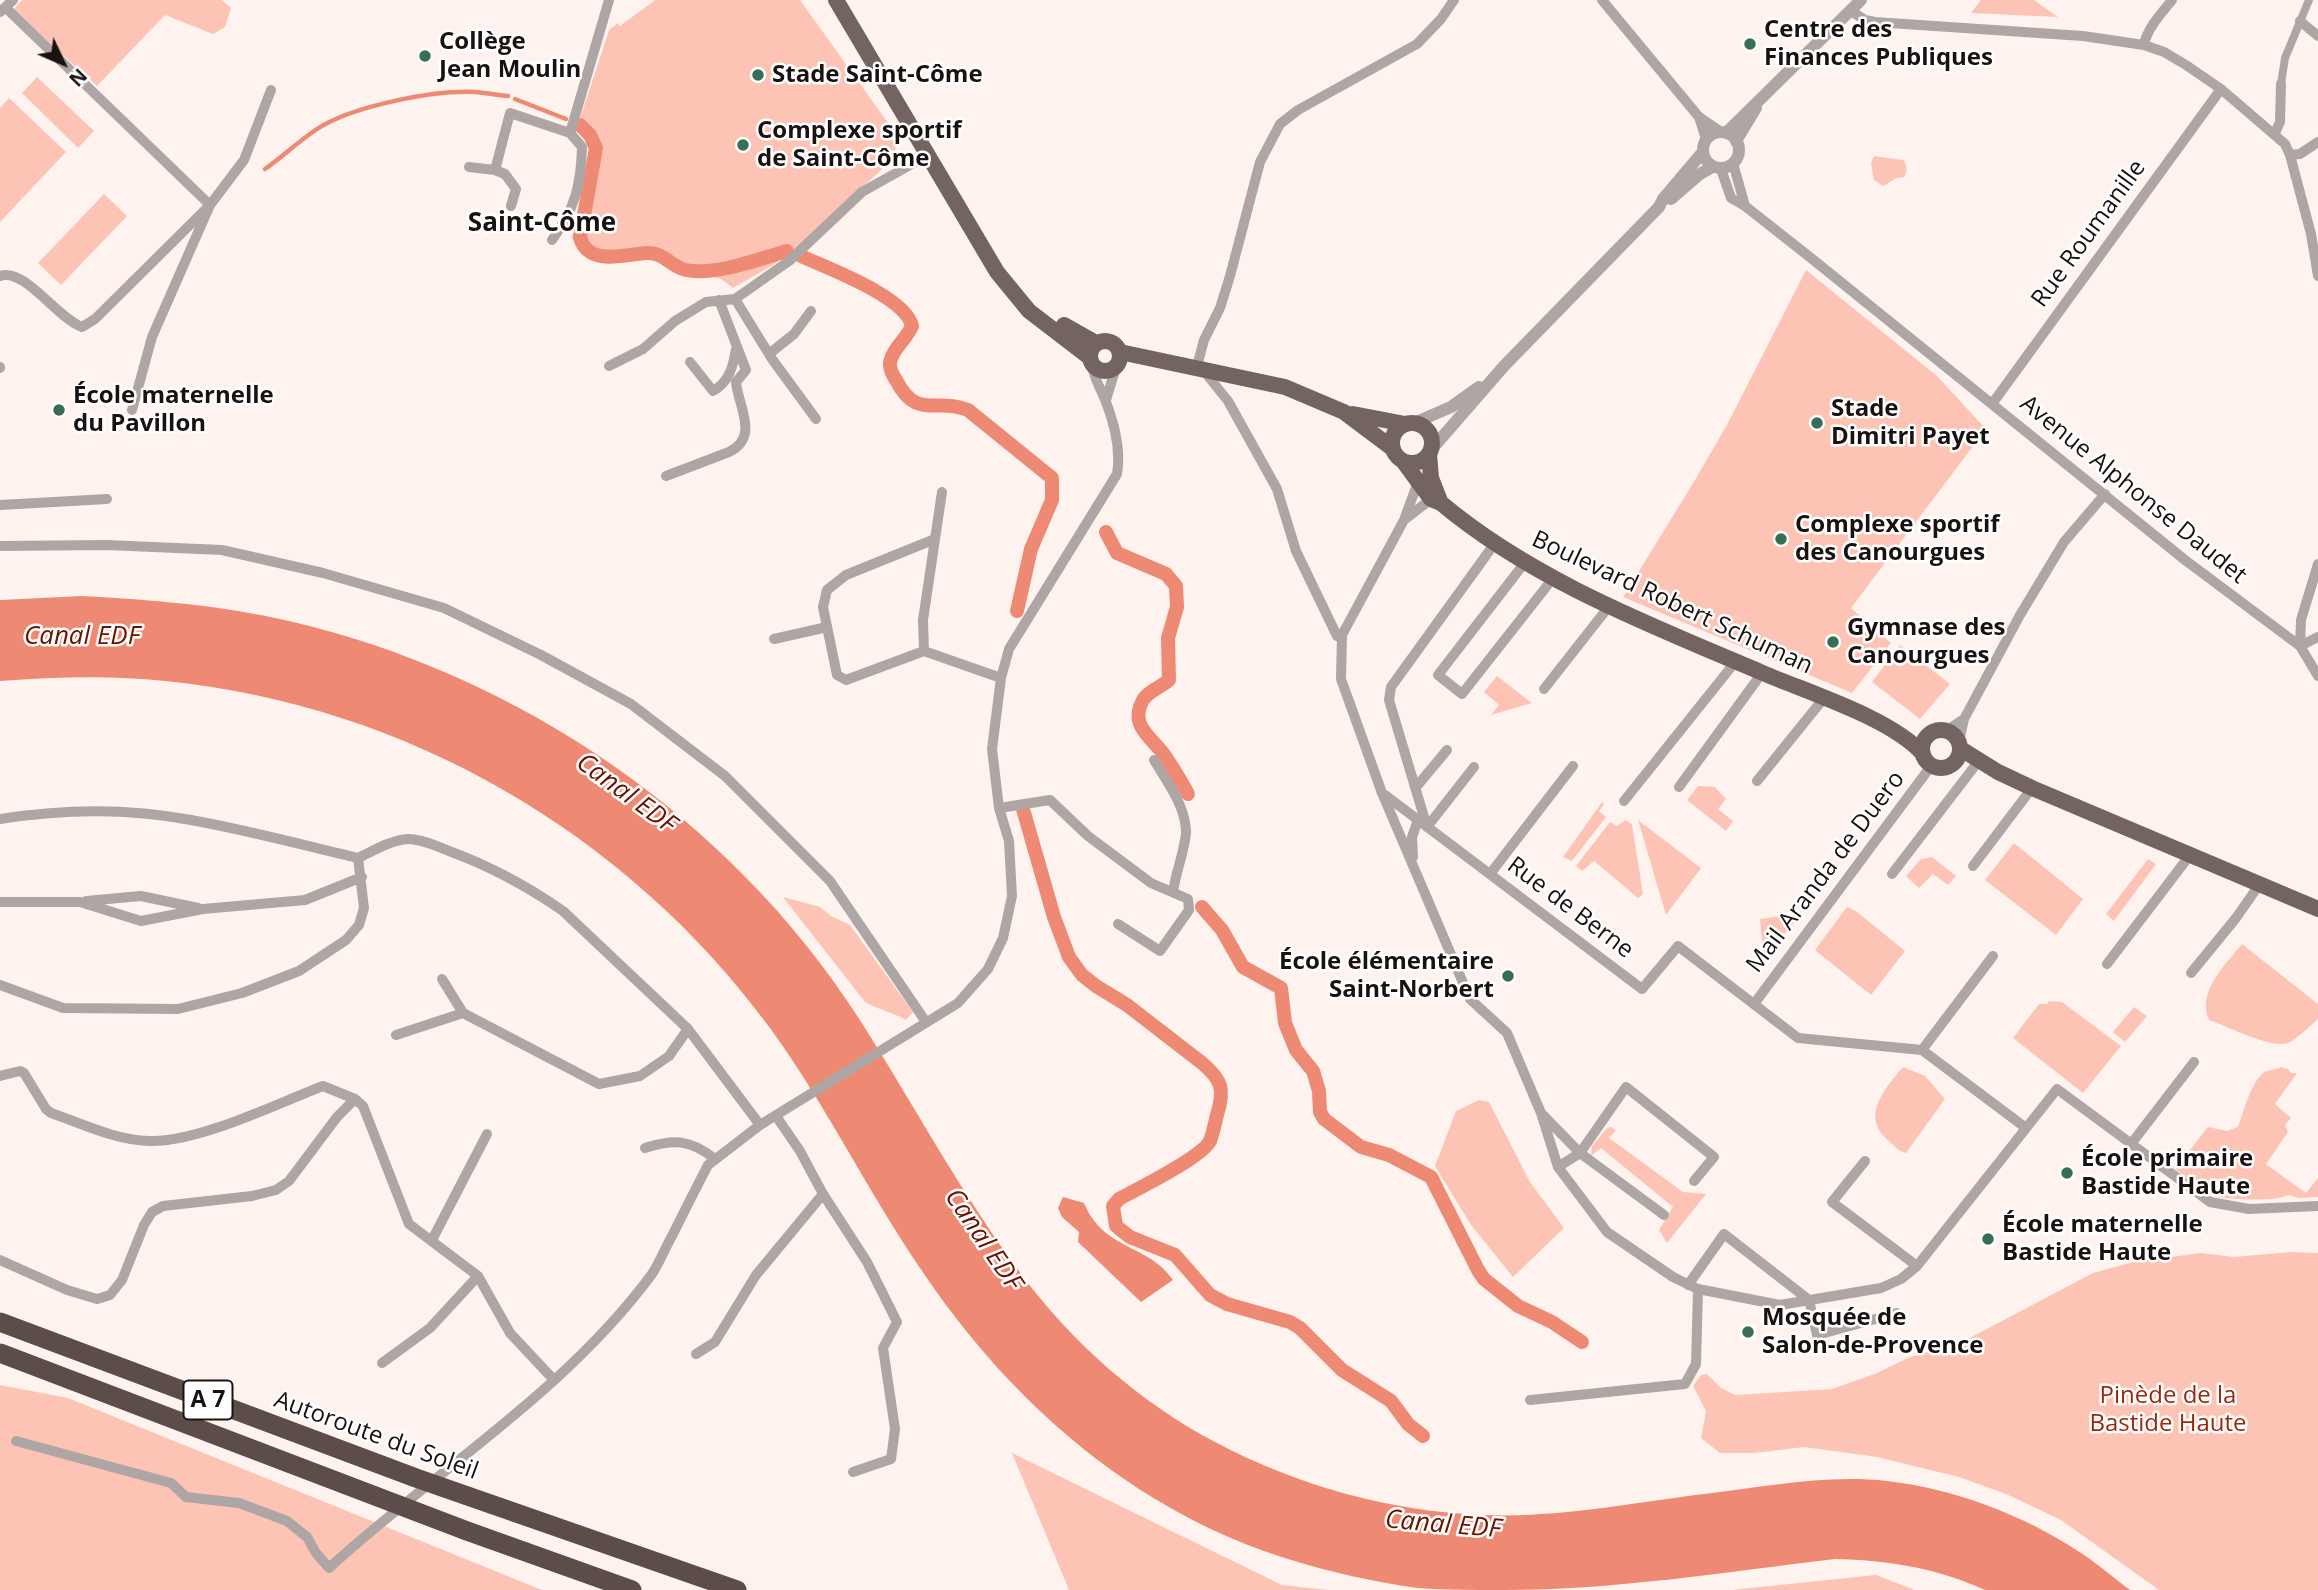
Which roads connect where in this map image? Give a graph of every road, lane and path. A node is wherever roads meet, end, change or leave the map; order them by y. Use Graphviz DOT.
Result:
graph roads {
  1 [pos="609,0"];
  2 [pos="836,0"];
  3 [pos="1454,0"];
  4 [pos="1602,0"];
  5 [pos="1861,0"];
  6 [pos="2172,0"];
  7 [pos="2309,0"];
  8 [pos="6,7"];
  9 [pos="1851,10"];
  10 [pos="2300,21"];
  11 [pos="2318,36"];
  12 [pos="2144,45"];
  13 [pos="2281,84"];
  14 [pos="2221,89"];
  15 [pos="271,90"];
  16 [pos="1699,117"];
  17 [pos="570,133"];
  18 [pos="2275,133"];
  19 [pos="1728,135"];
  20 [pos="1706,139"];
  21 [pos="2318,142"];
  22 [pos="1702,153"];
  23 [pos="928,155"];
  24 [pos="2290,155"];
  25 [pos="1722,166"];
  26 [pos="469,167"];
  27 [pos="495,170"];
  28 [pos="210,205"];
  29 [pos="511,206"];
  30 [pos="1659,207"];
  31 [pos="552,240"];
  32 [pos="0,276"];
  33 [pos="2318,276"];
  34 [pos="735,299"];
  35 [pos="719,300"];
  36 [pos="811,311"];
  37 [pos="737,346"];
  38 [pos="769,354"];
  39 [pos="1092,355"];
  40 [pos="1118,361"];
  41 [pos="690,362"];
  42 [pos="608,366"];
  43 [pos="1209,374"];
  44 [pos="1491,379"];
  45 [pos="1106,400"];
  46 [pos="1992,404"];
  47 [pos="132,410"];
  48 [pos="1344,412"];
  49 [pos="816,419"];
  50 [pos="1410,424"];
  51 [pos="1430,452"];
  52 [pos="1398,455"];
  53 [pos="666,476"];
  54 [pos="1418,482"];
  55 [pos="942,492"];
  56 [pos="2105,494"];
  57 [pos="107,499"];
  58 [pos="1436,501"];
  59 [pos="0,505"];
  60 [pos="1404,520"];
  61 [pos="935,539"];
  62 [pos="1495,543"];
  63 [pos="0,546"];
  64 [pos="1526,561"];
  65 [pos="2318,564"];
  66 [pos="1554,577"];
  67 [pos="1610,605"];
  68 [pos="827,627"];
  69 [pos="1336,636"];
  70 [pos="2318,637"];
  71 [pos="775,639"];
  72 [pos="2300,646"];
  73 [pos="924,651"];
  74 [pos="1736,661"];
  75 [pos="1762,673"];
  76 [pos="2318,676"];
  77 [pos="1001,678"];
  78 [pos="1544,690"];
  79 [pos="1824,698"];
  80 [pos="1894,729"];
  81 [pos="1928,736"];
  82 [pos="1955,740"];
  83 [pos="1447,750"];
  84 [pos="1154,760"];
  85 [pos="1927,760"];
  86 [pos="1952,765"];
  87 [pos="1573,766"];
  88 [pos="1474,767"];
  89 [pos="1974,767"];
  90 [pos="1998,772"];
  91 [pos="1757,781"];
  92 [pos="1417,786"];
  93 [pos="1679,787"];
  94 [pos="2032,788"];
  95 [pos="1382,793"];
  96 [pos="1624,800"];
  97 [pos="999,808"];
  98 [pos="0,819"];
  99 [pos="1423,823"];
  100 [pos="2190,855"];
  101 [pos="358,858"];
  102 [pos="1413,864"];
  103 [pos="1973,866"];
  104 [pos="1490,874"];
  105 [pos="1892,874"];
  106 [pos="362,877"];
  107 [pos="2259,885"];
  108 [pos="1173,892"];
  109 [pos="0,902"];
  110 [pos="80,902"];
  111 [pos="203,909"];
  112 [pos="2318,909"];
  113 [pos="1118,924"];
  114 [pos="1993,956"];
  115 [pos="2107,964"];
  116 [pos="2191,973"];
  117 [pos="442,979"];
  118 [pos="0,985"];
  119 [pos="1754,1004"];
  120 [pos="463,1013"];
  121 [pos="926,1022"];
  122 [pos="688,1029"];
  123 [pos="396,1035"];
  124 [pos="1922,1050"];
  125 [pos="2194,1062"];
  126 [pos="0,1076"];
  127 [pos="355,1099"];
  128 [pos="1541,1113"];
  129 [pos="776,1116"];
  130 [pos="760,1125"];
  131 [pos="2026,1128"];
  132 [pos="487,1134"];
  133 [pos="2131,1144"];
  134 [pos="645,1148"];
  135 [pos="1580,1153"];
  136 [pos="715,1159"];
  137 [pos="1865,1161"];
  138 [pos="1558,1167"];
  139 [pos="1695,1181"];
  140 [pos="823,1194"];
  141 [pos="2318,1206"];
  142 [pos="1664,1215"];
  143 [pos="432,1240"];
  144 [pos="0,1260"];
  145 [pos="1917,1266"];
  146 [pos="478,1276"];
  147 [pos="1693,1287"];
  148 [pos="1809,1300"];
  149 [pos="1897,1313"];
  150 [pos="0,1322"];
  151 [pos="0,1353"];
  152 [pos="696,1354"];
  153 [pos="382,1363"];
  154 [pos="554,1380"];
  155 [pos="1530,1400"];
  156 [pos="16,1441"];
  157 [pos="853,1472"];
  158 [pos="632,1590"];
  159 [pos="737,1590"];
  1 -- 17 [label="street"];
  2 -- 23 [label="main road"];
  3 -- 43 [label="street"];
  4 -- 16 [label="street"];
  5 -- 9 [label="street"];
  6 -- 12 [label="street"];
  7 -- 10 [label="street"];
  8 -- 28 [label="street"];
  9 -- 12 [label="street"];
  9 -- 19 [label="street"];
  10 -- 11 [label="street"];
  10 -- 13 [label="street"];
  12 -- 14 [label="street"];
  13 -- 18 [label="street"];
  14 -- 18 [label="street"];
  14 -- 46 [label="street, Rue Roumanille"];
  15 -- 28 [label="street"];
  16 -- 19 [label="street"];
  16 -- 20 [label="street"];
  17 -- 27 [label="street"];
  17 -- 31 [label="street"];
  18 -- 24 [label="street"];
  19 -- 20 [label="street"];
  19 -- 25 [label="street"];
  20 -- 22 [label="street"];
  21 -- 24 [label="street"];
  22 -- 25 [label="street"];
  22 -- 30 [label="street"];
  23 -- 34 [label="street"];
  23 -- 39 [label="main road"];
  24 -- 33 [label="street"];
  25 -- 30 [label="street"];
  25 -- 46 [label="street, Avenue Alphonse Daudet"];
  26 -- 27 [label="street"];
  27 -- 29 [label="street"];
  28 -- 32 [label="street"];
  28 -- 47 [label="street"];
  30 -- 44 [label="street"];
  34 -- 35 [label="street"];
  34 -- 38 [label="street"];
  35 -- 37 [label="street"];
  35 -- 42 [label="street"];
  36 -- 38 [label="street"];
  37 -- 41 [label="street"];
  37 -- 53 [label="street"];
  38 -- 49 [label="street"];
  39 -- 40 [label="main road"];
  39 -- 40 [label="main road"];
  39 -- 45 [label="street"];
  40 -- 43 [label="main road"];
  40 -- 45 [label="street"];
  43 -- 48 [label="main road"];
  43 -- 69 [label="street"];
  44 -- 50 [label="street"];
  44 -- 51 [label="street"];
  45 -- 77 [label="street"];
  46 -- 56 [label="street, Avenue Alphonse Daudet"];
  48 -- 50 [label="main road"];
  48 -- 52 [label="main road, Boulevard Robert Schuman"];
  50 -- 51 [label="main road"];
  50 -- 52 [label="main road"];
  51 -- 52 [label="main road"];
  51 -- 58 [label="main road"];
  52 -- 54 [label="main road, Boulevard Robert Schuman"];
  54 -- 58 [label="main road, Boulevard Robert Schuman"];
  54 -- 60 [label="street"];
  55 -- 61 [label="street"];
  56 -- 72 [label="street, Avenue Alphonse Daudet"];
  56 -- 82 [label="street"];
  57 -- 59 [label="street"];
  58 -- 60 [label="street"];
  58 -- 62 [label="main road, Boulevard Robert Schuman"];
  60 -- 95 [label="street"];
  61 -- 68 [label="street"];
  61 -- 73 [label="street"];
  62 -- 64 [label="main road, Boulevard Robert Schuman"];
  62 -- 92 [label="street"];
  63 -- 121 [label="street"];
  64 -- 66 [label="main road, Boulevard Robert Schuman"];
  64 -- 66 [label="street"];
  65 -- 72 [label="street"];
  66 -- 67 [label="main road, Boulevard Robert Schuman"];
  67 -- 74 [label="main road, Boulevard Robert Schuman"];
  67 -- 78 [label="street"];
  68 -- 71 [label="street"];
  68 -- 73 [label="street"];
  70 -- 72 [label="street"];
  72 -- 76 [label="street"];
  73 -- 77 [label="street"];
  74 -- 75 [label="main road, Boulevard Robert Schuman"];
  74 -- 96 [label="street"];
  75 -- 79 [label="main road, Boulevard Robert Schuman"];
  75 -- 93 [label="street"];
  77 -- 97 [label="street"];
  79 -- 80 [label="main road, Boulevard Robert Schuman"];
  79 -- 91 [label="street"];
  80 -- 81 [label="main road, Boulevard Robert Schuman"];
  80 -- 85 [label="main road, Boulevard Robert Schuman"];
  81 -- 82 [label="main road"];
  81 -- 85 [label="main road"];
  82 -- 86 [label="main road"];
  82 -- 90 [label="main road"];
  83 -- 92 [label="street"];
  84 -- 108 [label="street"];
  85 -- 86 [label="main road"];
  85 -- 119 [label="street, Mail Aranda de Duero"];
  86 -- 89 [label="main road"];
  87 -- 104 [label="street"];
  88 -- 99 [label="street"];
  89 -- 90 [label="main road"];
  89 -- 105 [label="street"];
  90 -- 94 [label="main road"];
  92 -- 99 [label="street"];
  94 -- 100 [label="main road"];
  94 -- 103 [label="street"];
  95 -- 99 [label="street, Rue de Berne"];
  95 -- 102 [label="street"];
  97 -- 108 [label="street"];
  97 -- 121 [label="street"];
  98 -- 101 [label="street"];
  99 -- 102 [label="street"];
  99 -- 104 [label="street, Rue de Berne"];
  100 -- 107 [label="main road"];
  100 -- 115 [label="street"];
  101 -- 106 [label="street"];
  101 -- 122 [label="street"];
  102 -- 128 [label="street"];
  104 -- 119 [label="street, Rue de Berne"];
  106 -- 111 [label="street"];
  106 -- 118 [label="street"];
  107 -- 112 [label="main road"];
  107 -- 116 [label="street"];
  108 -- 113 [label="street"];
  109 -- 110 [label="street"];
  110 -- 111 [label="street"];
  110 -- 111 [label="street"];
  114 -- 124 [label="street"];
  117 -- 120 [label="street"];
  119 -- 124 [label="street"];
  120 -- 122 [label="street"];
  120 -- 123 [label="street"];
  121 -- 129 [label="street"];
  122 -- 130 [label="street"];
  124 -- 131 [label="street"];
  125 -- 133 [label="street"];
  126 -- 127 [label="street"];
  127 -- 143 [label="street"];
  127 -- 144 [label="street"];
  128 -- 135 [label="street"];
  128 -- 138 [label="street"];
  129 -- 130 [label="street"];
  129 -- 140 [label="street"];
  130 -- 136 [label="street"];
  131 -- 133 [label="street"];
  131 -- 145 [label="street"];
  132 -- 143 [label="street"];
  133 -- 141 [label="street"];
  134 -- 136 [label="street"];
  135 -- 138 [label="street"];
  135 -- 139 [label="street"];
  135 -- 142 [label="street"];
  136 -- 154 [label="street"];
  137 -- 145 [label="street"];
  138 -- 147 [label="street"];
  140 -- 152 [label="street"];
  140 -- 157 [label="street"];
  143 -- 146 [label="street"];
  145 -- 148 [label="street"];
  146 -- 153 [label="street"];
  146 -- 154 [label="street"];
  147 -- 148 [label="street"];
  147 -- 148 [label="street"];
  147 -- 155 [label="street"];
  148 -- 149 [label="street"];
  150 -- 159 [label="highway, Autoroute du Soleil / A 7"];
  151 -- 158 [label="highway, A 7"];
  154 -- 156 [label="street"];
}
